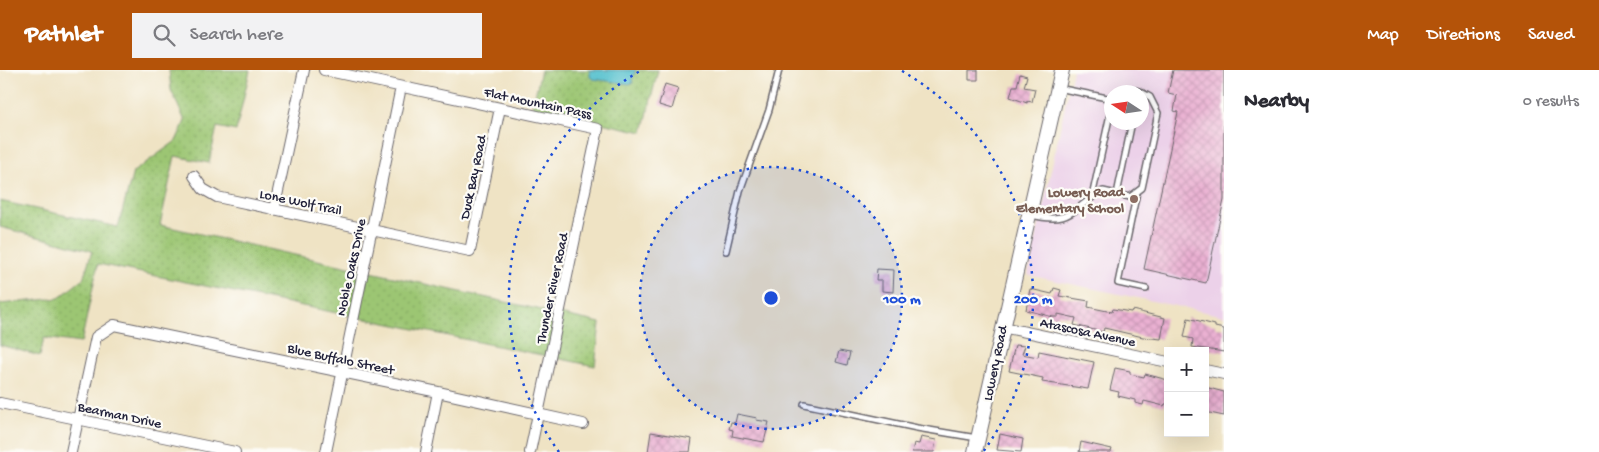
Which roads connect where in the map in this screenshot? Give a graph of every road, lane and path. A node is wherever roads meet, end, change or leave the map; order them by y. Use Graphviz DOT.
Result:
graph roads {
  1 [pos="304,70"];
  2 [pos="324,70"];
  3 [pos="779,70"];
  4 [pos="1062,70"];
  5 [pos="402,87"];
  6 [pos="1057,88"];
  7 [pos="1104,97"];
  8 [pos="1149,97"];
  9 [pos="500,108"];
  10 [pos="598,129"];
  11 [pos="1107,130"];
  12 [pos="1130,130"];
  13 [pos="194,176"];
  14 [pos="1137,191"];
  15 [pos="1117,194"];
  16 [pos="1092,197"];
  17 [pos="274,210"];
  18 [pos="1028,214"];
  19 [pos="372,230"];
  20 [pos="470,251"];
  21 [pos="726,251"];
  22 [pos="1146,289"];
  23 [pos="1002,327"];
  24 [pos="1164,361"];
  25 [pos="1209,371"];
  26 [pos="343,373"];
  27 [pos="1224,374"];
  28 [pos="438,392"];
  29 [pos="0,403"];
  30 [pos="804,404"];
  31 [pos="538,414"];
  32 [pos="78,420"];
  33 [pos="583,424"];
  34 [pos="978,438"];
  35 [pos="71,452"];
  36 [pos="235,452"];
  37 [pos="326,452"];
  38 [pos="426,452"];
  39 [pos="530,452"];
  40 [pos="975,452"];
  1 -- 17 [label="street"];
  2 -- 5 [label="street, Flat Mountain Pass"];
  3 -- 21 [label="lane"];
  4 -- 6 [label="street, Lowery Road"];
  5 -- 9 [label="street, Flat Mountain Pass"];
  5 -- 19 [label="street, Noble Oaks Drive"];
  6 -- 7 [label="lane"];
  6 -- 18 [label="street, Lowery Road"];
  8 -- 14 [label="lane"];
  9 -- 10 [label="street, Flat Mountain Pass"];
  9 -- 20 [label="street, Duck Bay Road"];
  10 -- 31 [label="street, Thunder River Road"];
  11 -- 16 [label="lane"];
  12 -- 15 [label="lane"];
  13 -- 17 [label="street, Lone Wolf Trail"];
  14 -- 15 [label="lane"];
  14 -- 22 [label="lane"];
  15 -- 16 [label="lane"];
  16 -- 18 [label="lane"];
  17 -- 19 [label="street, Lone Wolf Trail"];
  18 -- 23 [label="street, Lowery Road"];
  19 -- 20 [label="street, Lone Wolf Trail"];
  19 -- 26 [label="street, Noble Oaks Drive"];
  23 -- 24 [label="street, Atascosa Avenue"];
  23 -- 34 [label="street, Lowery Road"];
  25 -- 27 [label="street"];
  26 -- 28 [label="street, Blue Buffalo Street"];
  26 -- 32 [label="street, Blue Buffalo Street"];
  26 -- 37 [label="street, Noble Oaks Drive"];
  28 -- 31 [label="street, Blue Buffalo Street"];
  28 -- 38 [label="street"];
  29 -- 32 [label="street, Bearman Drive"];
  30 -- 34 [label="lane"];
  31 -- 33 [label="street, Blue Buffalo Street"];
  31 -- 39 [label="street, Thunder River Road"];
  32 -- 35 [label="street"];
  32 -- 36 [label="street, Bearman Drive"];
  34 -- 40 [label="street, Lowery Road"];
}
